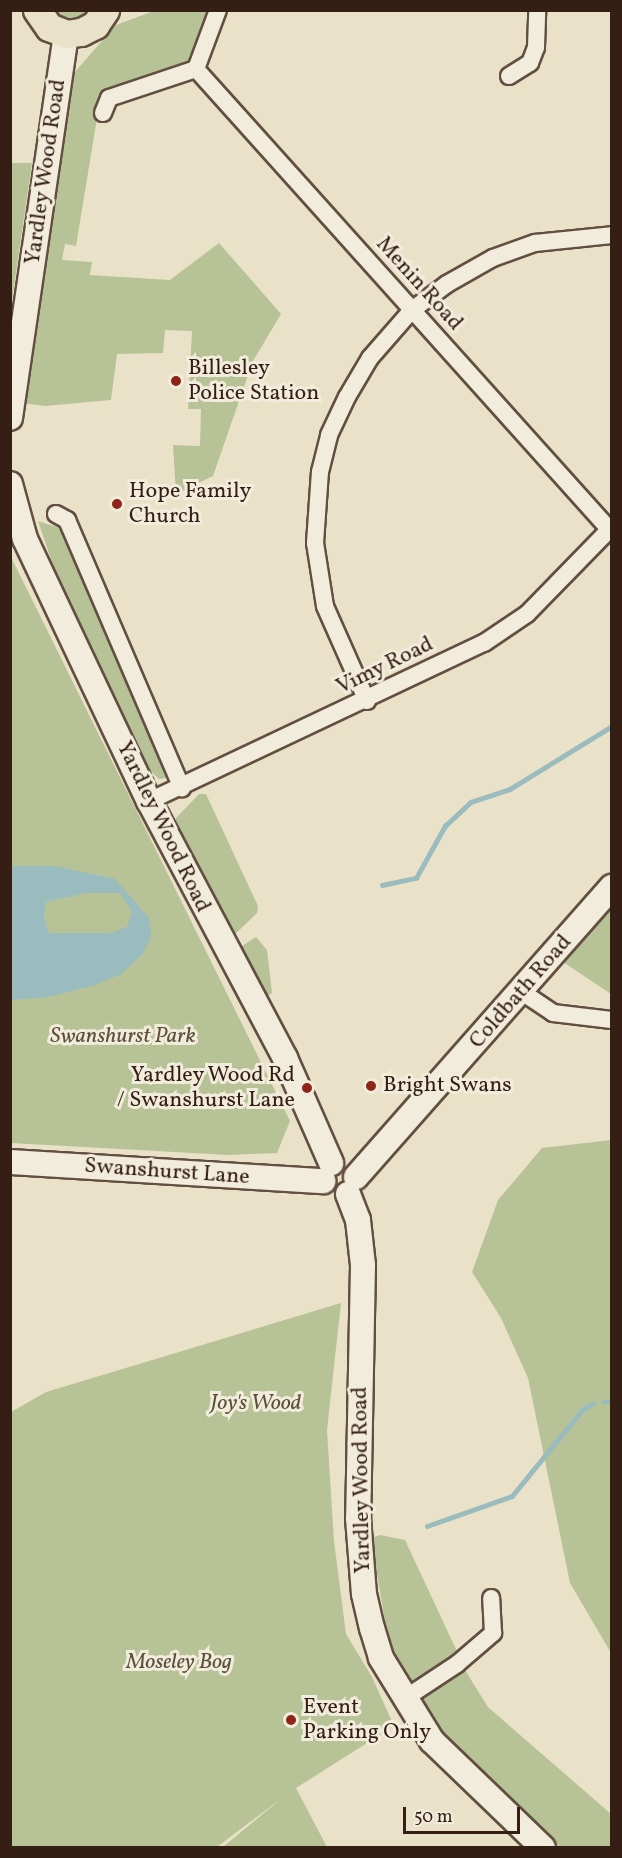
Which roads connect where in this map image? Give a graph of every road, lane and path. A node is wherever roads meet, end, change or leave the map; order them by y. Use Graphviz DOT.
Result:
graph roads {
  1 [pos="105,10"];
  2 [pos="218,10"];
  3 [pos="537,10"];
  4 [pos="36,11"];
  5 [pos="66,34"];
  6 [pos="196,69"];
  7 [pos="509,76"];
  8 [pos="104,113"];
  9 [pos="612,235"];
  10 [pos="412,310"];
  11 [pos="10,418"];
  12 [pos="10,484"];
  13 [pos="56,514"];
  14 [pos="610,528"];
  15 [pos="367,701"];
  16 [pos="182,788"];
  17 [pos="149,801"];
  18 [pos="612,887"];
  19 [pos="522,992"];
  20 [pos="612,1020"];
  21 [pos="10,1162"];
  22 [pos="327,1172"];
  23 [pos="352,1186"];
  24 [pos="491,1598"];
  25 [pos="404,1699"];
  26 [pos="543,1848"];
  1 -- 5 [label="main road"];
  2 -- 6 [label="street"];
  3 -- 7 [label="street"];
  4 -- 5 [label="main road"];
  5 -- 11 [label="street, Yardley Wood Road"];
  6 -- 8 [label="street"];
  6 -- 10 [label="street, Menin Road"];
  9 -- 10 [label="street"];
  10 -- 14 [label="street, Menin Road"];
  10 -- 15 [label="street"];
  12 -- 17 [label="street, Yardley Wood Road"];
  13 -- 16 [label="street, Yardley Wood Road"];
  14 -- 15 [label="street, Vimy Road"];
  15 -- 16 [label="street, Vimy Road"];
  16 -- 17 [label="street, Vimy Road"];
  17 -- 22 [label="street, Yardley Wood Road"];
  18 -- 19 [label="street, Coldbath Road"];
  19 -- 20 [label="street"];
  19 -- 23 [label="street, Coldbath Road"];
  21 -- 22 [label="street, Swanshurst Lane"];
  22 -- 23 [label="street"];
  23 -- 25 [label="street, Yardley Wood Road"];
  24 -- 25 [label="street"];
  25 -- 26 [label="street, Yardley Wood Road"];
}
